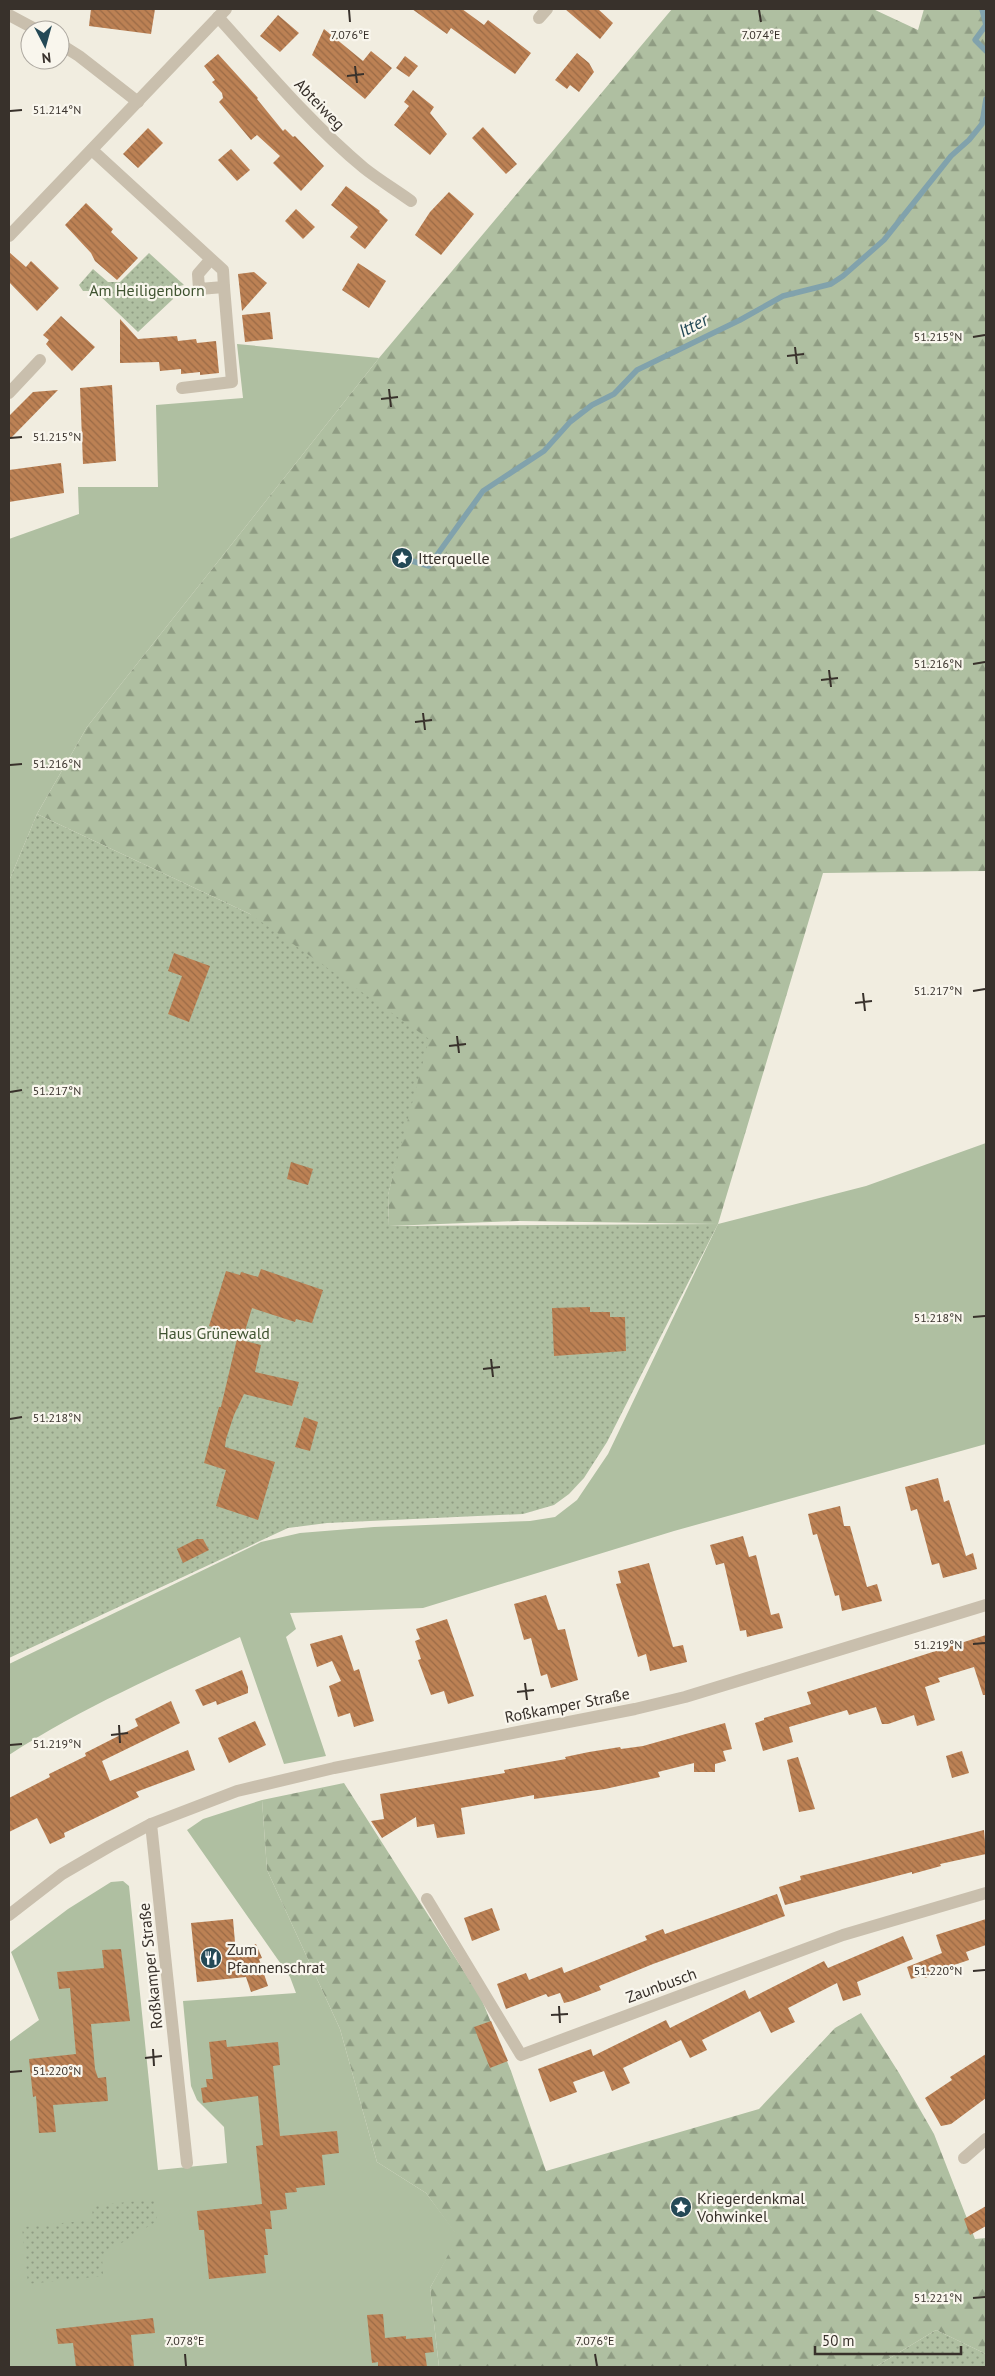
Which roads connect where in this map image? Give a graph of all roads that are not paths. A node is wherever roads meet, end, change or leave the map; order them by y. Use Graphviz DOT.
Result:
graph roads {
  1 [pos="222,13"];
  2 [pos="70,50"];
  3 [pos="138,102"];
  4 [pos="92,150"];
  5 [pos="411,201"];
  6 [pos="9,236"];
  7 [pos="211,259"];
  8 [pos="224,287"];
  9 [pos="40,360"];
  10 [pos="182,388"];
  11 [pos="9,393"];
  12 [pos="986,1605"];
  13 [pos="151,1824"];
  14 [pos="986,1893"];
  15 [pos="427,1899"];
  16 [pos="9,1915"];
  17 [pos="986,2139"];
  18 [pos="964,2158"];
  19 [pos="187,2163"];
  1 -- 3 [label="street, Abteiweg"];
  1 -- 5 [label="street, Abteiweg"];
  2 -- 3 [label="street"];
  3 -- 4 [label="street, Abteiweg"];
  4 -- 6 [label="street, Abteiweg"];
  4 -- 7 [label="street"];
  7 -- 8 [label="street"];
  7 -- 8 [label="street"];
  8 -- 10 [label="street"];
  9 -- 11 [label="street"];
  12 -- 13 [label="street, Roßkamper Straße"];
  13 -- 16 [label="street, Roßkamper Straße"];
  13 -- 19 [label="street, Roßkamper Straße"];
  14 -- 15 [label="street, Zaunbusch"];
  17 -- 18 [label="street"];
}
